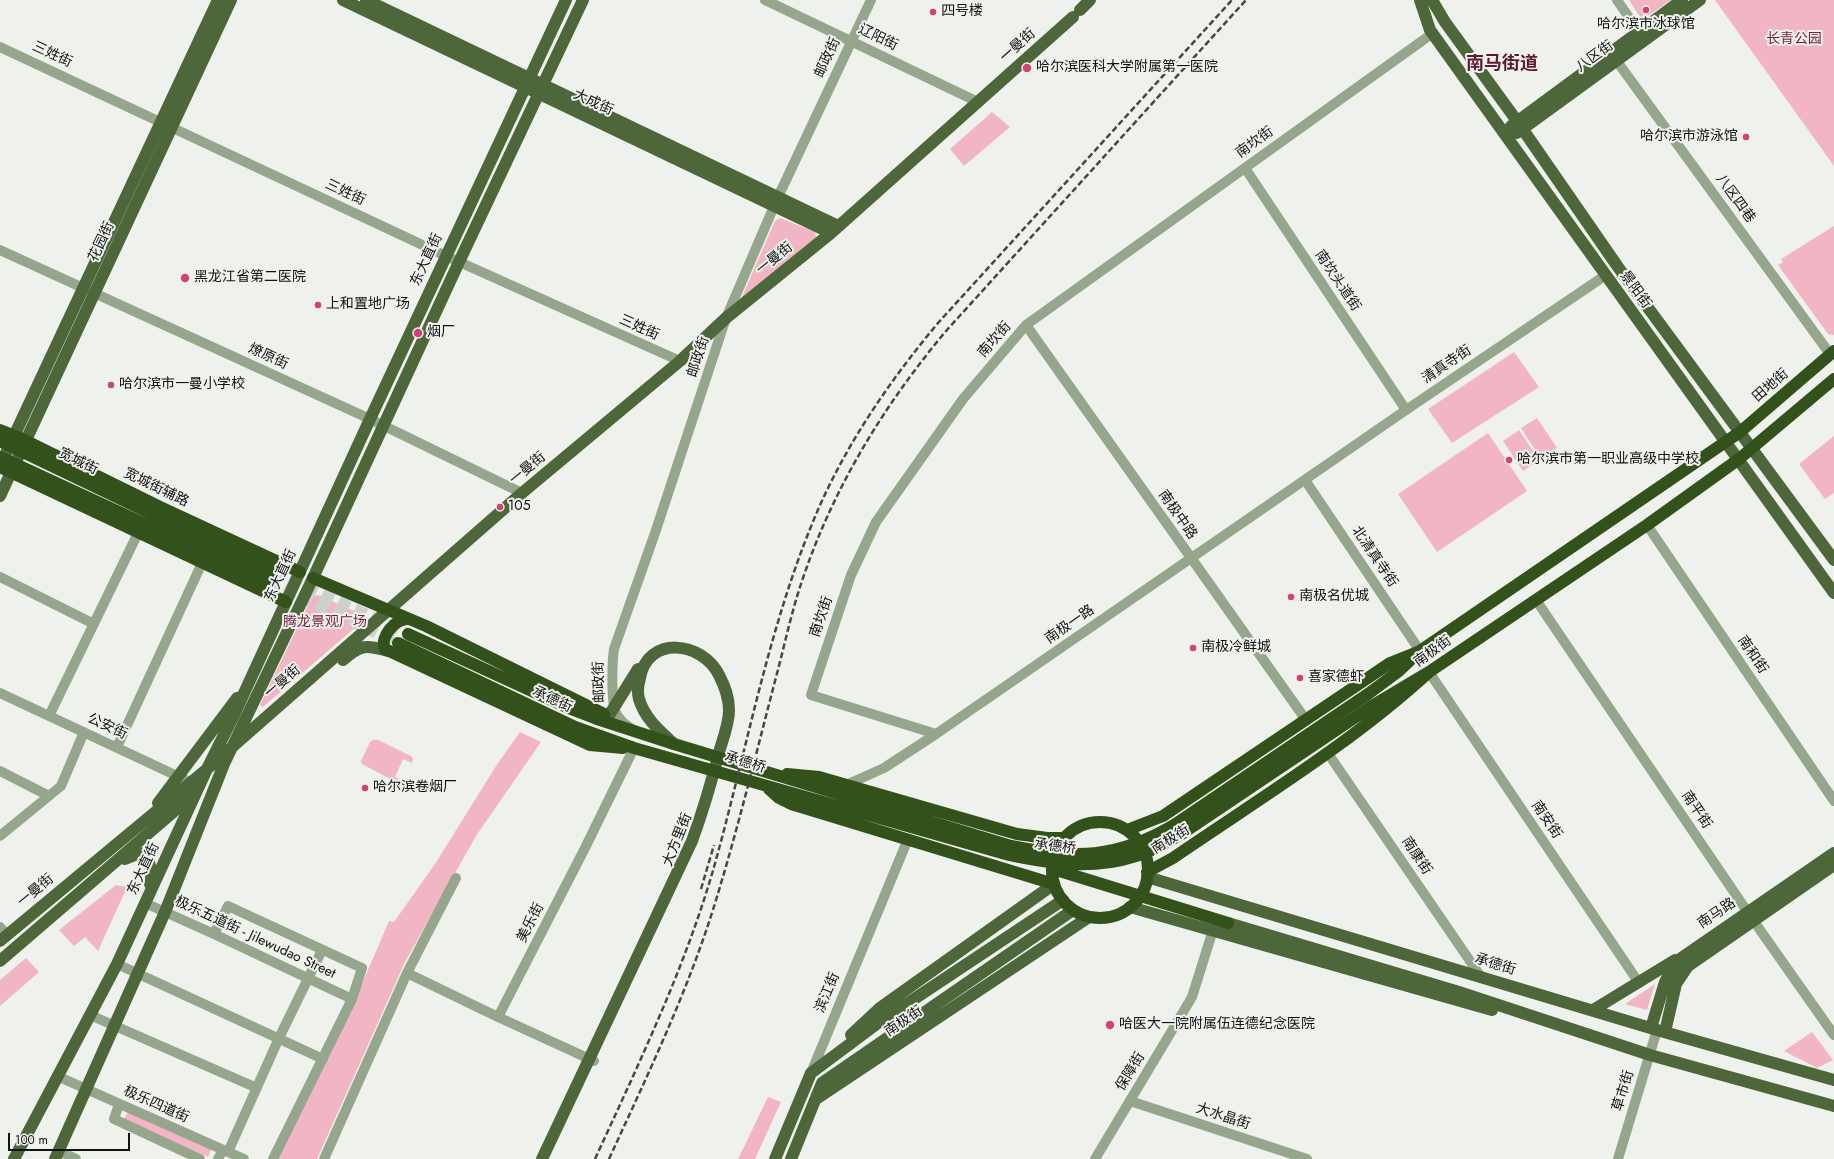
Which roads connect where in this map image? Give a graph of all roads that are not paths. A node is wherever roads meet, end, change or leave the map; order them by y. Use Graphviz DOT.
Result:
graph roads {
  1 [pos="218,0"];
  2 [pos="231,0"];
  3 [pos="343,0"];
  4 [pos="366,0"];
  5 [pos="566,0"];
  6 [pos="583,0"];
  7 [pos="765,0"];
  8 [pos="871,0"];
  9 [pos="1090,0"];
  10 [pos="1420,0"];
  11 [pos="1432,0"];
  12 [pos="1617,0"];
  13 [pos="1682,0"];
  14 [pos="1700,0"];
  15 [pos="1431,32"];
  16 [pos="1639,32"];
  17 [pos="852,40"];
  18 [pos="0,47"];
  19 [pos="1616,60"];
  20 [pos="527,83"];
  21 [pos="541,89"];
  22 [pos="978,102"];
  23 [pos="167,124"];
  24 [pos="1520,125"];
  25 [pos="1506,136"];
  26 [pos="1245,168"];
  27 [pos="776,201"];
  28 [pos="834,229"];
  29 [pos="0,250"];
  30 [pos="446,256"];
  31 [pos="459,262"];
  32 [pos="1606,275"];
  33 [pos="83,289"];
  34 [pos="94,294"];
  35 [pos="726,318"];
  36 [pos="1026,325"];
  37 [pos="1832,352"];
  38 [pos="680,361"];
  39 [pos="1834,379"];
  40 [pos="1406,410"];
  41 [pos="370,419"];
  42 [pos="383,425"];
  43 [pos="0,430"];
  44 [pos="1740,432"];
  45 [pos="8,441"];
  46 [pos="1725,441"];
  47 [pos="23,446"];
  48 [pos="1753,449"];
  49 [pos="1739,459"];
  50 [pos="1,462"];
  51 [pos="13,468"];
  52 [pos="1304,480"];
  53 [pos="522,493"];
  54 [pos="0,496"];
  55 [pos="1647,525"];
  56 [pos="138,533"];
  57 [pos="1191,559"];
  58 [pos="1834,560"];
  59 [pos="202,563"];
  60 [pos="300,572"];
  61 [pos="0,577"];
  62 [pos="314,578"];
  63 [pos="1834,593"];
  64 [pos="1536,600"];
  65 [pos="286,602"];
  66 [pos="387,611"];
  67 [pos="409,619"];
  68 [pos="94,624"];
  69 [pos="408,634"];
  70 [pos="398,643"];
  71 [pos="388,651"];
  72 [pos="1420,651"];
  73 [pos="1429,672"];
  74 [pos="249,683"];
  75 [pos="0,693"];
  76 [pos="611,712"];
  77 [pos="49,716"];
  78 [pos="1306,720"];
  79 [pos="623,727"];
  80 [pos="635,731"];
  81 [pos="84,732"];
  82 [pos="936,734"];
  83 [pos="235,744"];
  84 [pos="674,744"];
  85 [pos="117,747"];
  86 [pos="634,748"];
  87 [pos="1327,752"];
  88 [pos="706,754"];
  89 [pos="224,764"];
  90 [pos="701,766"];
  91 [pos="207,769"];
  92 [pos="0,770"];
  93 [pos="768,773"];
  94 [pos="178,776"];
  95 [pos="765,785"];
  96 [pos="846,785"];
  97 [pos="194,786"];
  98 [pos="49,796"];
  99 [pos="1834,801"];
  100 [pos="147,818"];
  101 [pos="1127,830"];
  102 [pos="0,836"];
  103 [pos="1064,838"];
  104 [pos="908,839"];
  105 [pos="1834,853"];
  106 [pos="1009,855"];
  107 [pos="112,866"];
  108 [pos="1834,866"];
  109 [pos="1147,875"];
  110 [pos="456,878"];
  111 [pos="1054,884"];
  112 [pos="1063,900"];
  113 [pos="145,903"];
  114 [pos="1130,907"];
  115 [pos="1073,910"];
  116 [pos="165,912"];
  117 [pos="1750,916"];
  118 [pos="1089,917"];
  119 [pos="1228,923"];
  120 [pos="1213,930"];
  121 [pos="2,934"];
  122 [pos="214,934"];
  123 [pos="322,950"];
  124 [pos="1685,955"];
  125 [pos="0,962"];
  126 [pos="116,964"];
  127 [pos="139,973"];
  128 [pos="406,973"];
  129 [pos="1481,977"];
  130 [pos="308,978"];
  131 [pos="1639,983"];
  132 [pos="352,999"];
  133 [pos="1593,1010"];
  134 [pos="90,1015"];
  135 [pos="498,1017"];
  136 [pos="115,1026"];
  137 [pos="1568,1028"];
  138 [pos="1658,1030"];
  139 [pos="1834,1035"];
  140 [pos="279,1038"];
  141 [pos="1650,1055"];
  142 [pos="323,1059"];
  143 [pos="591,1060"];
  144 [pos="824,1064"];
  145 [pos="811,1073"];
  146 [pos="57,1076"];
  147 [pos="1834,1080"];
  148 [pos="257,1088"];
  149 [pos="87,1090"];
  150 [pos="816,1099"];
  151 [pos="1130,1101"];
  152 [pos="120,1104"];
  153 [pos="1834,1106"];
  154 [pos="57,1155"];
  155 [pos="227,1155"];
  156 [pos="14,1159"];
  157 [pos="76,1159"];
  158 [pos="200,1159"];
  159 [pos="244,1159"];
  160 [pos="273,1159"];
  161 [pos="324,1159"];
  162 [pos="542,1159"];
  163 [pos="548,1159"];
  164 [pos="775,1159"];
  165 [pos="791,1159"];
  166 [pos="1096,1159"];
  167 [pos="1307,1159"];
  168 [pos="1618,1159"];
  1 -- 23 [label="main road, 花园街"];
  2 -- 23 [label="main road, 花园街"];
  3 -- 20 [label="main road, 大成街"];
  4 -- 20 [label="main road, 大成街"];
  5 -- 20 [label="main road, 东大直街"];
  6 -- 21 [label="main road"];
  7 -- 17 [label="street, 辽阳街"];
  8 -- 17 [label="street, 邮政街"];
  9 -- 22 [label="main road, 一曼街"];
  10 -- 15 [label="main road, 景阳街"];
  11 -- 24 [label="main road, 景阳街"];
  12 -- 16 [label="street"];
  13 -- 16 [label="main road, 八区街"];
  14 -- 19 [label="main road, 八区街"];
  15 -- 25 [label="main road, 景阳街"];
  15 -- 26 [label="street, 南坎街"];
  16 -- 24 [label="main road, 八区街"];
  17 -- 22 [label="street, 辽阳街"];
  17 -- 27 [label="street, 邮政街"];
  18 -- 23 [label="street, 三姓街"];
  19 -- 24 [label="main road, 八区街"];
  19 -- 37 [label="street, 八区四巷"];
  20 -- 21 [label="main road, 大成街"];
  20 -- 30 [label="main road, 东大直街"];
  21 -- 27 [label="main road, 大成街"];
  21 -- 31 [label="main road"];
  22 -- 28 [label="main road, 一曼街"];
  23 -- 30 [label="street, 三姓街"];
  23 -- 33 [label="main road, 花园街"];
  23 -- 34 [label="main road, 花园街"];
  24 -- 25 [label="main road, 八区街"];
  24 -- 44 [label="main road, 景阳街"];
  25 -- 32 [label="main road, 景阳街"];
  26 -- 36 [label="street, 南坎街"];
  26 -- 40 [label="street, 南坎头道街"];
  27 -- 28 [label="main road, 大成街"];
  27 -- 35 [label="street, 邮政街"];
  28 -- 35 [label="main road, 一曼街"];
  29 -- 33 [label="street, 燎原街"];
  30 -- 31 [label="street, 三姓街"];
  30 -- 41 [label="main road, 东大直街"];
  31 -- 38 [label="street, 三姓街"];
  31 -- 42 [label="main road"];
  32 -- 40 [label="street, 清真寺街"];
  32 -- 46 [label="main road, 景阳街"];
  33 -- 34 [label="street, 燎原街"];
  33 -- 45 [label="main road, 花园街"];
  34 -- 41 [label="street, 燎原街"];
  34 -- 47 [label="main road, 花园街"];
  35 -- 38 [label="main road, 一曼街"];
  35 -- 76 [label="street, 邮政街"];
  36 -- 57 [label="street, 南极中路"];
  36 -- 82 [label="street, 南坎街"];
  37 -- 44 [label="highway, 田地街"];
  38 -- 53 [label="main road, 一曼街"];
  39 -- 48 [label="highway"];
  40 -- 52 [label="street, 清真寺街"];
  41 -- 42 [label="street, 燎原街"];
  41 -- 60 [label="main road, 东大直街"];
  42 -- 53 [label="street, 燎原街"];
  42 -- 62 [label="main road"];
  43 -- 45 [label="highway"];
  44 -- 46 [label="highway, 田地街"];
  44 -- 48 [label="main road, 景阳街"];
  45 -- 47 [label="highway, 宽城街"];
  45 -- 50 [label="main road, 花园街"];
  46 -- 49 [label="main road, 景阳街"];
  46 -- 72 [label="highway, 南极街"];
  47 -- 51 [label="main road, 花园街"];
  47 -- 51 [label="highway, 宽城街"];
  47 -- 60 [label="highway, 宽城街辅路"];
  48 -- 49 [label="highway"];
  48 -- 58 [label="main road, 景阳街"];
  49 -- 55 [label="highway, 南极街"];
  49 -- 63 [label="main road, 景阳街"];
  50 -- 51 [label="highway, 宽城街"];
  51 -- 54 [label="main road, 花园街"];
  51 -- 56 [label="highway"];
  52 -- 57 [label="street, 南极一路"];
  52 -- 72 [label="street, 北清真寺街"];
  53 -- 66 [label="main road, 一曼街"];
  55 -- 64 [label="highway, 南极街"];
  55 -- 99 [label="street, 南和街"];
  56 -- 59 [label="highway"];
  56 -- 68 [label="street"];
  57 -- 78 [label="street, 南极中路"];
  57 -- 82 [label="street, 南极一路"];
  59 -- 65 [label="highway"];
  59 -- 85 [label="street"];
  60 -- 65 [label="main road, 东大直街"];
  61 -- 68 [label="street"];
  62 -- 66 [label="highway"];
  62 -- 83 [label="main road"];
  64 -- 73 [label="highway, 南极街"];
  64 -- 117 [label="street, 南平街"];
  65 -- 74 [label="main road, 东大直街"];
  66 -- 67 [label="highway"];
  66 -- 83 [label="main road, 一曼街"];
  67 -- 71 [label="highway"];
  67 -- 76 [label="highway"];
  68 -- 77 [label="street"];
  69 -- 79 [label="highway, 承德街"];
  70 -- 86 [label="highway, 承德街"];
  71 -- 86 [label="highway"];
  71 -- 89 [label="main road, 一曼街"];
  72 -- 78 [label="highway, 南极街"];
  72 -- 93 [label="highway, 承德桥"];
  73 -- 87 [label="highway, 南极街"];
  73 -- 106 [label="highway, 承德桥"];
  73 -- 131 [label="street, 南安街"];
  74 -- 91 [label="main road, 东大直街"];
  74 -- 94 [label="main road"];
  75 -- 77 [label="street, 公安街"];
  76 -- 79 [label="highway"];
  76 -- 80 [label="street, 邮政街"];
  76 -- 143 [label="main road, 大方里街"];
  77 -- 81 [label="street, 公安街"];
  78 -- 101 [label="highway, 南极街"];
  79 -- 80 [label="highway, 承德街"];
  80 -- 84 [label="highway, 承德街"];
  81 -- 85 [label="street, 公安街"];
  81 -- 98 [label="street"];
  82 -- 96 [label="street, 南极一路"];
  83 -- 89 [label="main road"];
  83 -- 91 [label="main road, 一曼街"];
  84 -- 88 [label="highway, 承德街"];
  84 -- 143 [label="main road, 大方里街"];
  85 -- 94 [label="street, 公安街"];
  86 -- 90 [label="highway, 承德街"];
  86 -- 135 [label="street, 美乐街"];
  87 -- 109 [label="highway, 南极街"];
  87 -- 129 [label="street, 南康街"];
  88 -- 93 [label="highway, 承德桥"];
  89 -- 97 [label="main road, 一曼街"];
  89 -- 116 [label="main road"];
  90 -- 95 [label="highway, 承德桥"];
  91 -- 97 [label="main road, 东大直街"];
  92 -- 98 [label="street"];
  93 -- 96 [label="highway"];
  94 -- 97 [label="street, 公安街"];
  94 -- 100 [label="main road"];
  95 -- 104 [label="highway"];
  95 -- 106 [label="highway, 承德桥"];
  96 -- 103 [label="highway"];
  97 -- 100 [label="main road, 一曼街"];
  97 -- 107 [label="main road, 一曼街"];
  97 -- 113 [label="main road, 东大直街"];
  98 -- 102 [label="street"];
  100 -- 121 [label="main road, 一曼街"];
  101 -- 103 [label="highway"];
  101 -- 109 [label="highway"];
  103 -- 111 [label="highway"];
  104 -- 111 [label="highway"];
  104 -- 145 [label="street, 滨江街"];
  105 -- 117 [label="main road, 南马路"];
  106 -- 119 [label="highway"];
  107 -- 113 [label="main road"];
  107 -- 125 [label="main road, 一曼街"];
  108 -- 117 [label="main road, 南马路"];
  109 -- 114 [label="highway"];
  109 -- 129 [label="main road, 承德街"];
  110 -- 128 [label="street"];
  111 -- 112 [label="highway"];
  111 -- 144 [label="main road, 南极街"];
  112 -- 115 [label="highway"];
  112 -- 144 [label="main road, 南极街"];
  113 -- 116 [label="street, 极乐五道街 - Jilewudao Street"];
  113 -- 126 [label="main road, 东大直街"];
  114 -- 118 [label="highway"];
  114 -- 120 [label="main road"];
  115 -- 118 [label="highway"];
  115 -- 150 [label="main road, 南极街"];
  116 -- 122 [label="street, 极乐五道街 - Jilewudao Street"];
  116 -- 127 [label="main road"];
  117 -- 124 [label="main road, 南马路"];
  117 -- 138 [label="main road, 南马路"];
  117 -- 139 [label="street, 南平街"];
  118 -- 150 [label="main road, 南极街"];
  119 -- 137 [label="main road"];
  120 -- 137 [label="main road"];
  120 -- 151 [label="street, 保障街"];
  122 -- 123 [label="street"];
  122 -- 130 [label="street, 极乐五道街 - Jilewudao Street"];
  123 -- 130 [label="street"];
  123 -- 132 [label="street"];
  124 -- 131 [label="main road"];
  124 -- 138 [label="main road, 南马路"];
  126 -- 127 [label="street"];
  126 -- 134 [label="main road, 东大直街"];
  127 -- 136 [label="main road"];
  127 -- 140 [label="street"];
  128 -- 135 [label="street"];
  128 -- 161 [label="street"];
  129 -- 133 [label="main road, 承德街"];
  130 -- 132 [label="street, 极乐五道街 - Jilewudao Street"];
  130 -- 140 [label="street"];
  131 -- 133 [label="main road"];
  132 -- 142 [label="street"];
  133 -- 138 [label="main road, 承德街"];
  134 -- 136 [label="street"];
  134 -- 146 [label="main road, 东大直街"];
  135 -- 143 [label="street"];
  136 -- 148 [label="street"];
  136 -- 149 [label="main road"];
  137 -- 141 [label="main road"];
  138 -- 141 [label="street, 草市街"];
  138 -- 147 [label="main road, 承德街"];
  140 -- 142 [label="street"];
  140 -- 148 [label="street"];
  141 -- 153 [label="main road"];
  141 -- 168 [label="street, 草市街"];
  142 -- 160 [label="street"];
  143 -- 162 [label="main road, 大方里街"];
  143 -- 163 [label="main road, 大方里街"];
  144 -- 145 [label="main road, 南极街"];
  145 -- 164 [label="main road, 滨江街"];
  146 -- 149 [label="street, 极乐四道街"];
  146 -- 156 [label="main road, 东大直街"];
  148 -- 155 [label="street"];
  149 -- 152 [label="street, 极乐四道街"];
  149 -- 154 [label="main road"];
  150 -- 165 [label="main road"];
  151 -- 166 [label="street, 保障街"];
  151 -- 167 [label="street, 大水晶街"];
  152 -- 155 [label="street, 极乐四道街"];
  152 -- 158 [label="street"];
  154 -- 157 [label="street"];
  155 -- 159 [label="street, 极乐四道街"];
}
